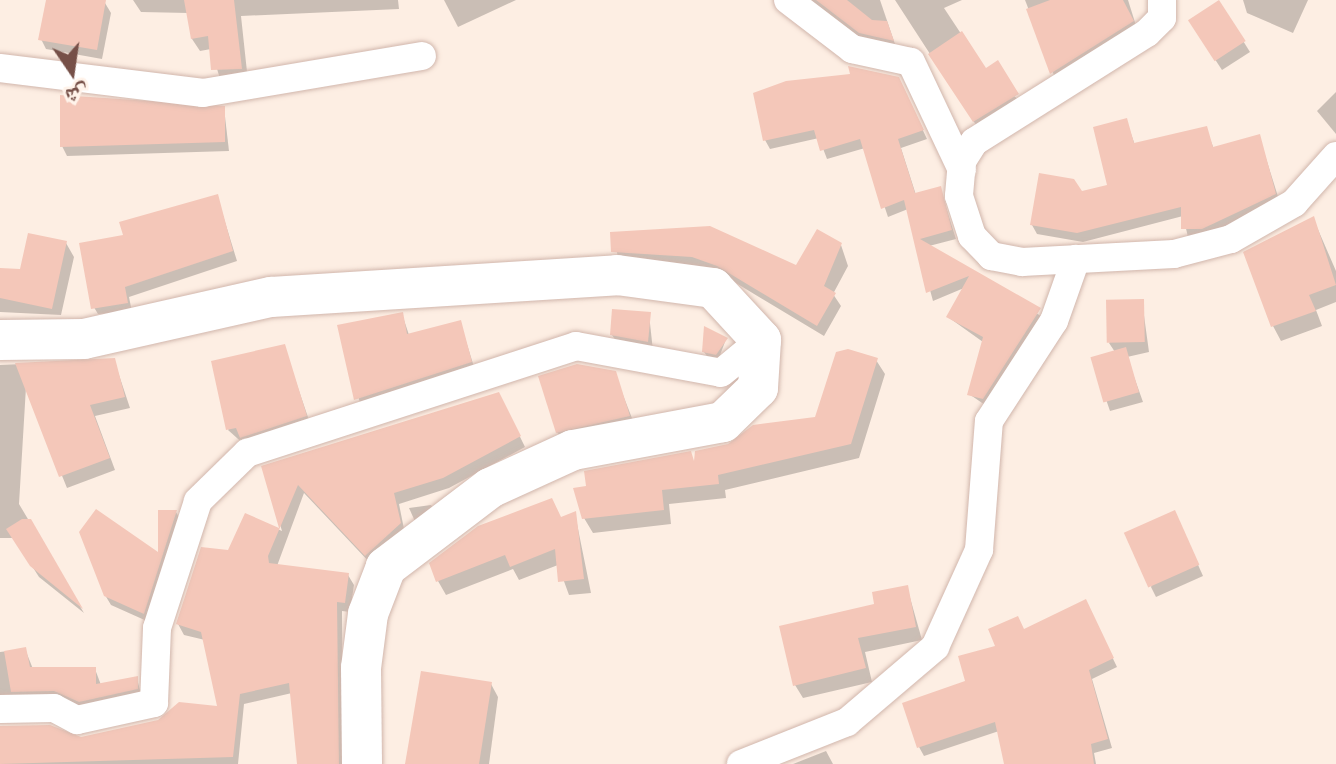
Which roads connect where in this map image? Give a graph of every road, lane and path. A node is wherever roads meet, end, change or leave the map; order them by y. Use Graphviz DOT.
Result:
graph roads {
  1 [pos="788,0"];
  2 [pos="1162,0"];
  3 [pos="422,56"];
  4 [pos="0,68"];
  5 [pos="1336,156"];
  6 [pos="962,170"];
  7 [pos="1076,259"];
  8 [pos="0,340"];
  9 [pos="761,340"];
  10 [pos="0,709"];
  11 [pos="362,764"];
  12 [pos="741,764"];
  1 -- 6 [label="street"];
  2 -- 6 [label="street"];
  3 -- 4 [label="street"];
  5 -- 7 [label="street"];
  6 -- 7 [label="street"];
  7 -- 12 [label="street"];
  8 -- 9 [label="main road"];
  9 -- 10 [label="street"];
  9 -- 11 [label="main road"];
}
